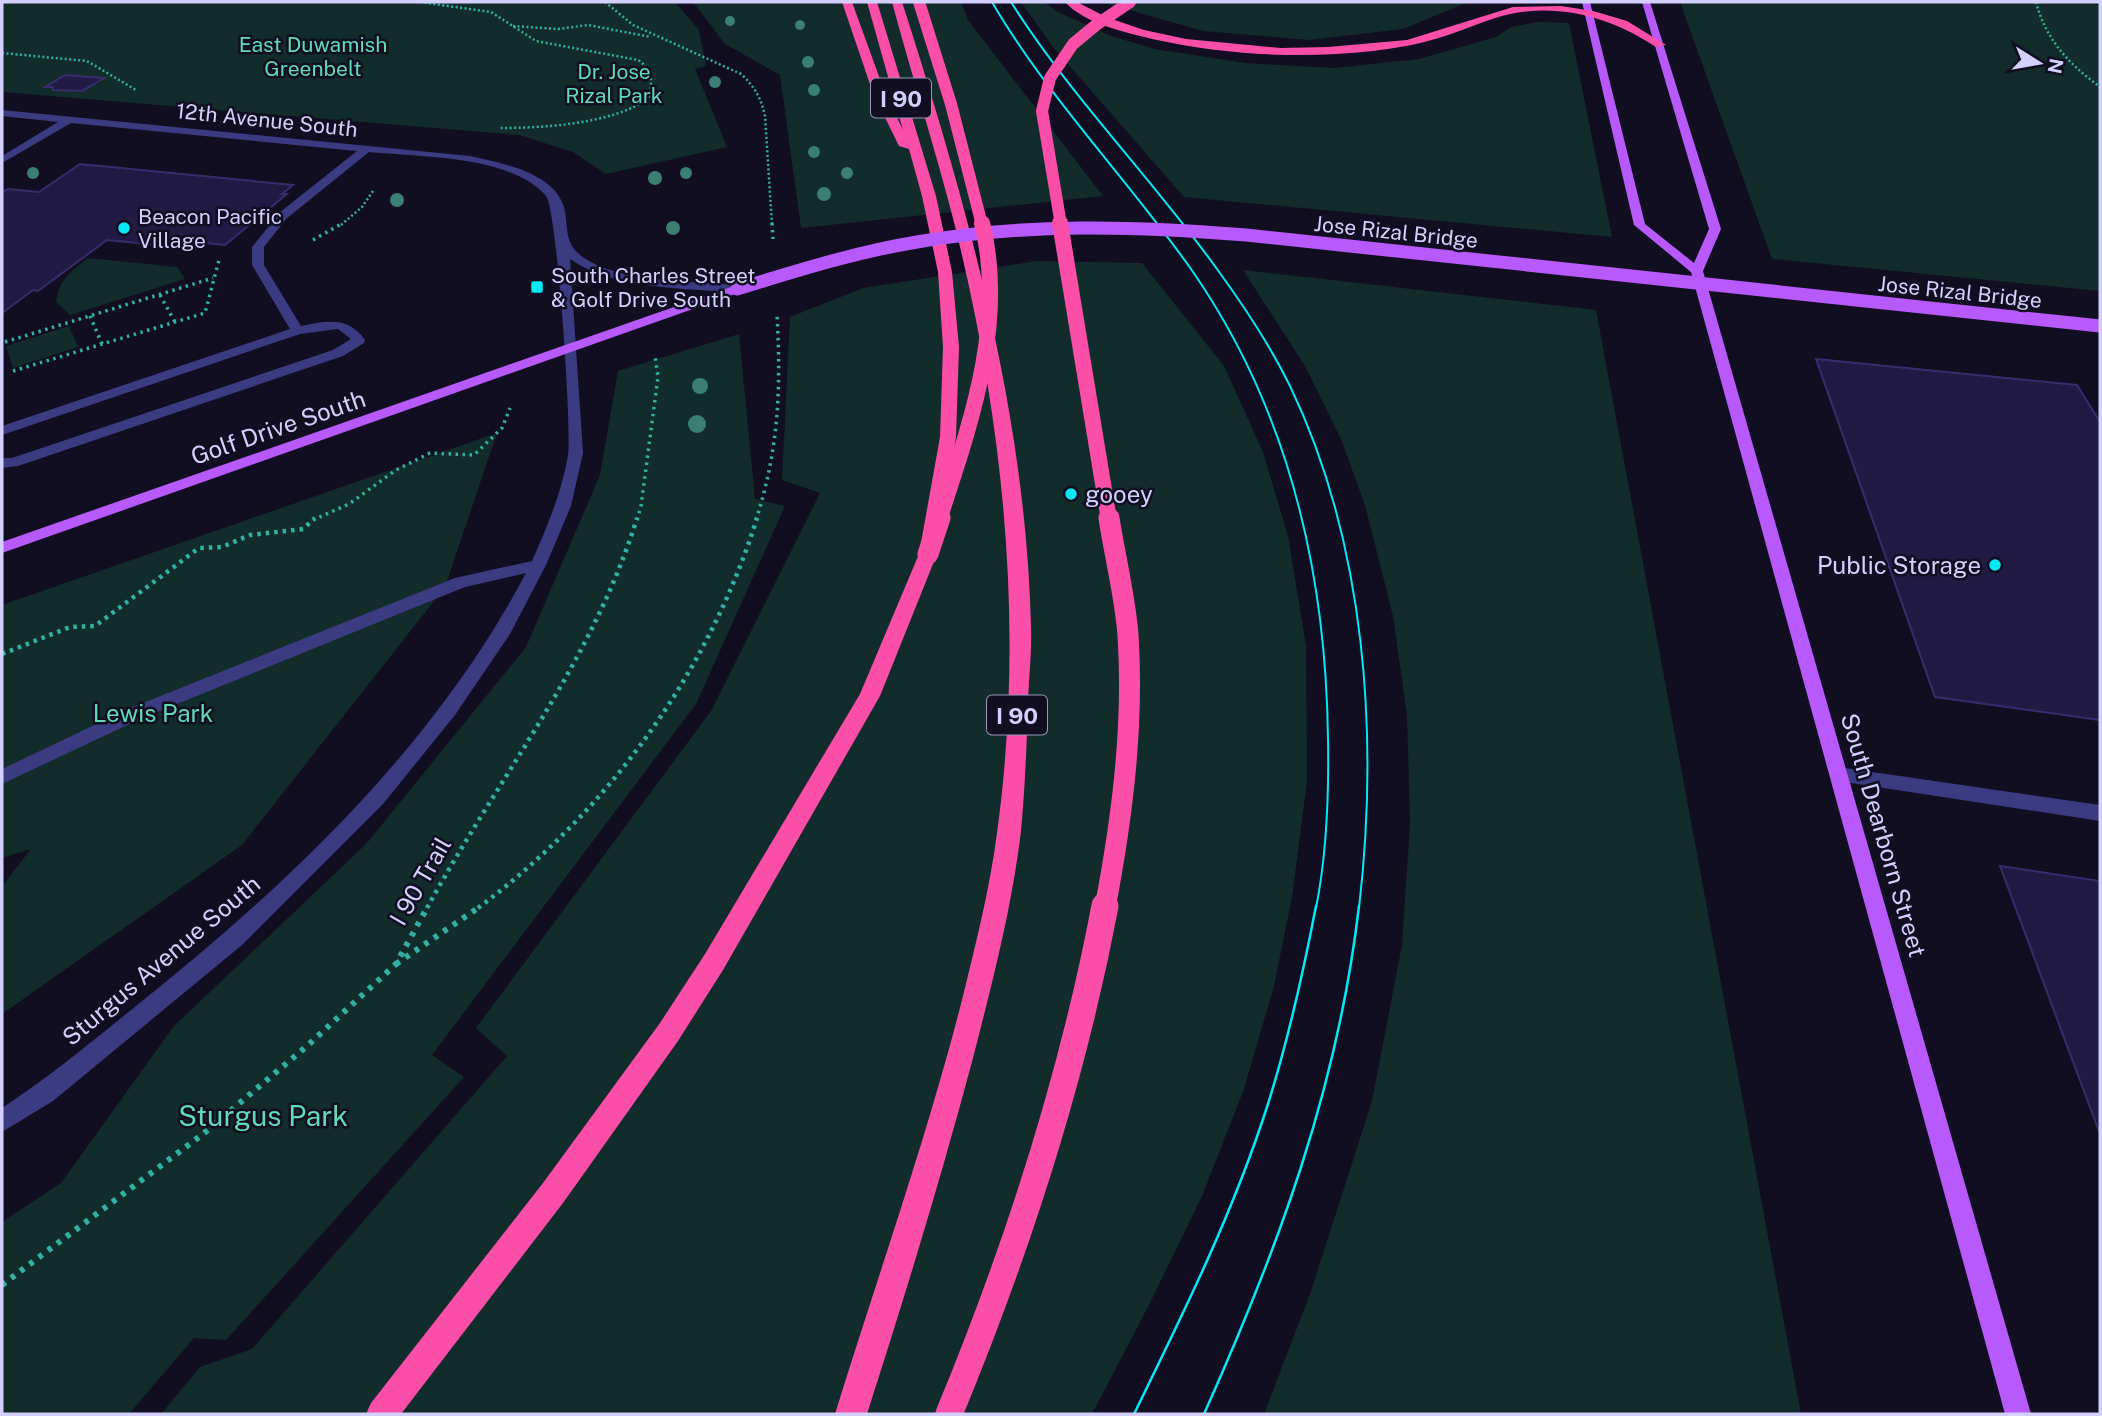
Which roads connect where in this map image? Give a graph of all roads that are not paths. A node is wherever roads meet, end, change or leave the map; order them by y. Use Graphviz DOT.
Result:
graph roads {
  1 [pos="847,2"];
  2 [pos="872,2"];
  3 [pos="1069,2"];
  4 [pos="1130,2"];
  5 [pos="1507,2"];
  6 [pos="1586,2"];
  7 [pos="1646,2"];
  8 [pos="902,3"];
  9 [pos="1590,14"];
  10 [pos="1479,20"];
  11 [pos="1660,44"];
  12 [pos="2,113"];
  13 [pos="68,120"];
  14 [pos="366,149"];
  15 [pos="2,160"];
  16 [pos="526,175"];
  17 [pos="929,196"];
  18 [pos="261,215"];
  19 [pos="282,217"];
  20 [pos="563,241"];
  21 [pos="1697,271"];
  22 [pos="737,289"];
  23 [pos="2100,326"];
  24 [pos="297,331"];
  25 [pos="569,349"];
  26 [pos="2,431"];
  27 [pos="2,463"];
  28 [pos="2,548"];
  29 [pos="928,554"];
  30 [pos="538,565"];
  31 [pos="1838,774"];
  32 [pos="2,777"];
  33 [pos="2100,813"];
  34 [pos="2,1121"];
  35 [pos="382,1414"];
  36 [pos="851,1414"];
  37 [pos="949,1414"];
  38 [pos="2018,1414"];
  1 -- 17 [label="highway"];
  2 -- 17 [label="highway, I 90"];
  3 -- 10 [label="highway"];
  4 -- 37 [label="highway, bridge"];
  5 -- 10 [label="highway"];
  6 -- 9 [label="main road"];
  7 -- 11 [label="main road"];
  8 -- 29 [label="highway, bridge"];
  8 -- 36 [label="highway, I 90, bridge"];
  9 -- 10 [label="highway"];
  9 -- 11 [label="highway"];
  9 -- 21 [label="main road"];
  11 -- 21 [label="main road"];
  12 -- 13 [label="street, 12th Avenue South"];
  13 -- 14 [label="street, 12th Avenue South"];
  13 -- 15 [label="street"];
  14 -- 16 [label="street, 12th Avenue South"];
  14 -- 19 [label="street"];
  16 -- 20 [label="street, Sturgus Avenue South"];
  17 -- 29 [label="highway, I 90, bridge"];
  18 -- 19 [label="street"];
  19 -- 24 [label="street"];
  20 -- 22 [label="street"];
  20 -- 25 [label="street, Sturgus Avenue South"];
  21 -- 31 [label="main road, South Dearborn Street"];
  22 -- 23 [label="main road, Jose Rizal Bridge, bridge"];
  22 -- 25 [label="main road, Jose Rizal Bridge"];
  24 -- 26 [label="street"];
  24 -- 27 [label="street"];
  25 -- 28 [label="main road, Golf Drive South"];
  25 -- 30 [label="street, Sturgus Avenue South"];
  29 -- 35 [label="highway, I 90"];
  30 -- 32 [label="street"];
  30 -- 34 [label="street, Sturgus Avenue South"];
  31 -- 33 [label="street"];
  31 -- 38 [label="main road, South Dearborn Street"];
}
